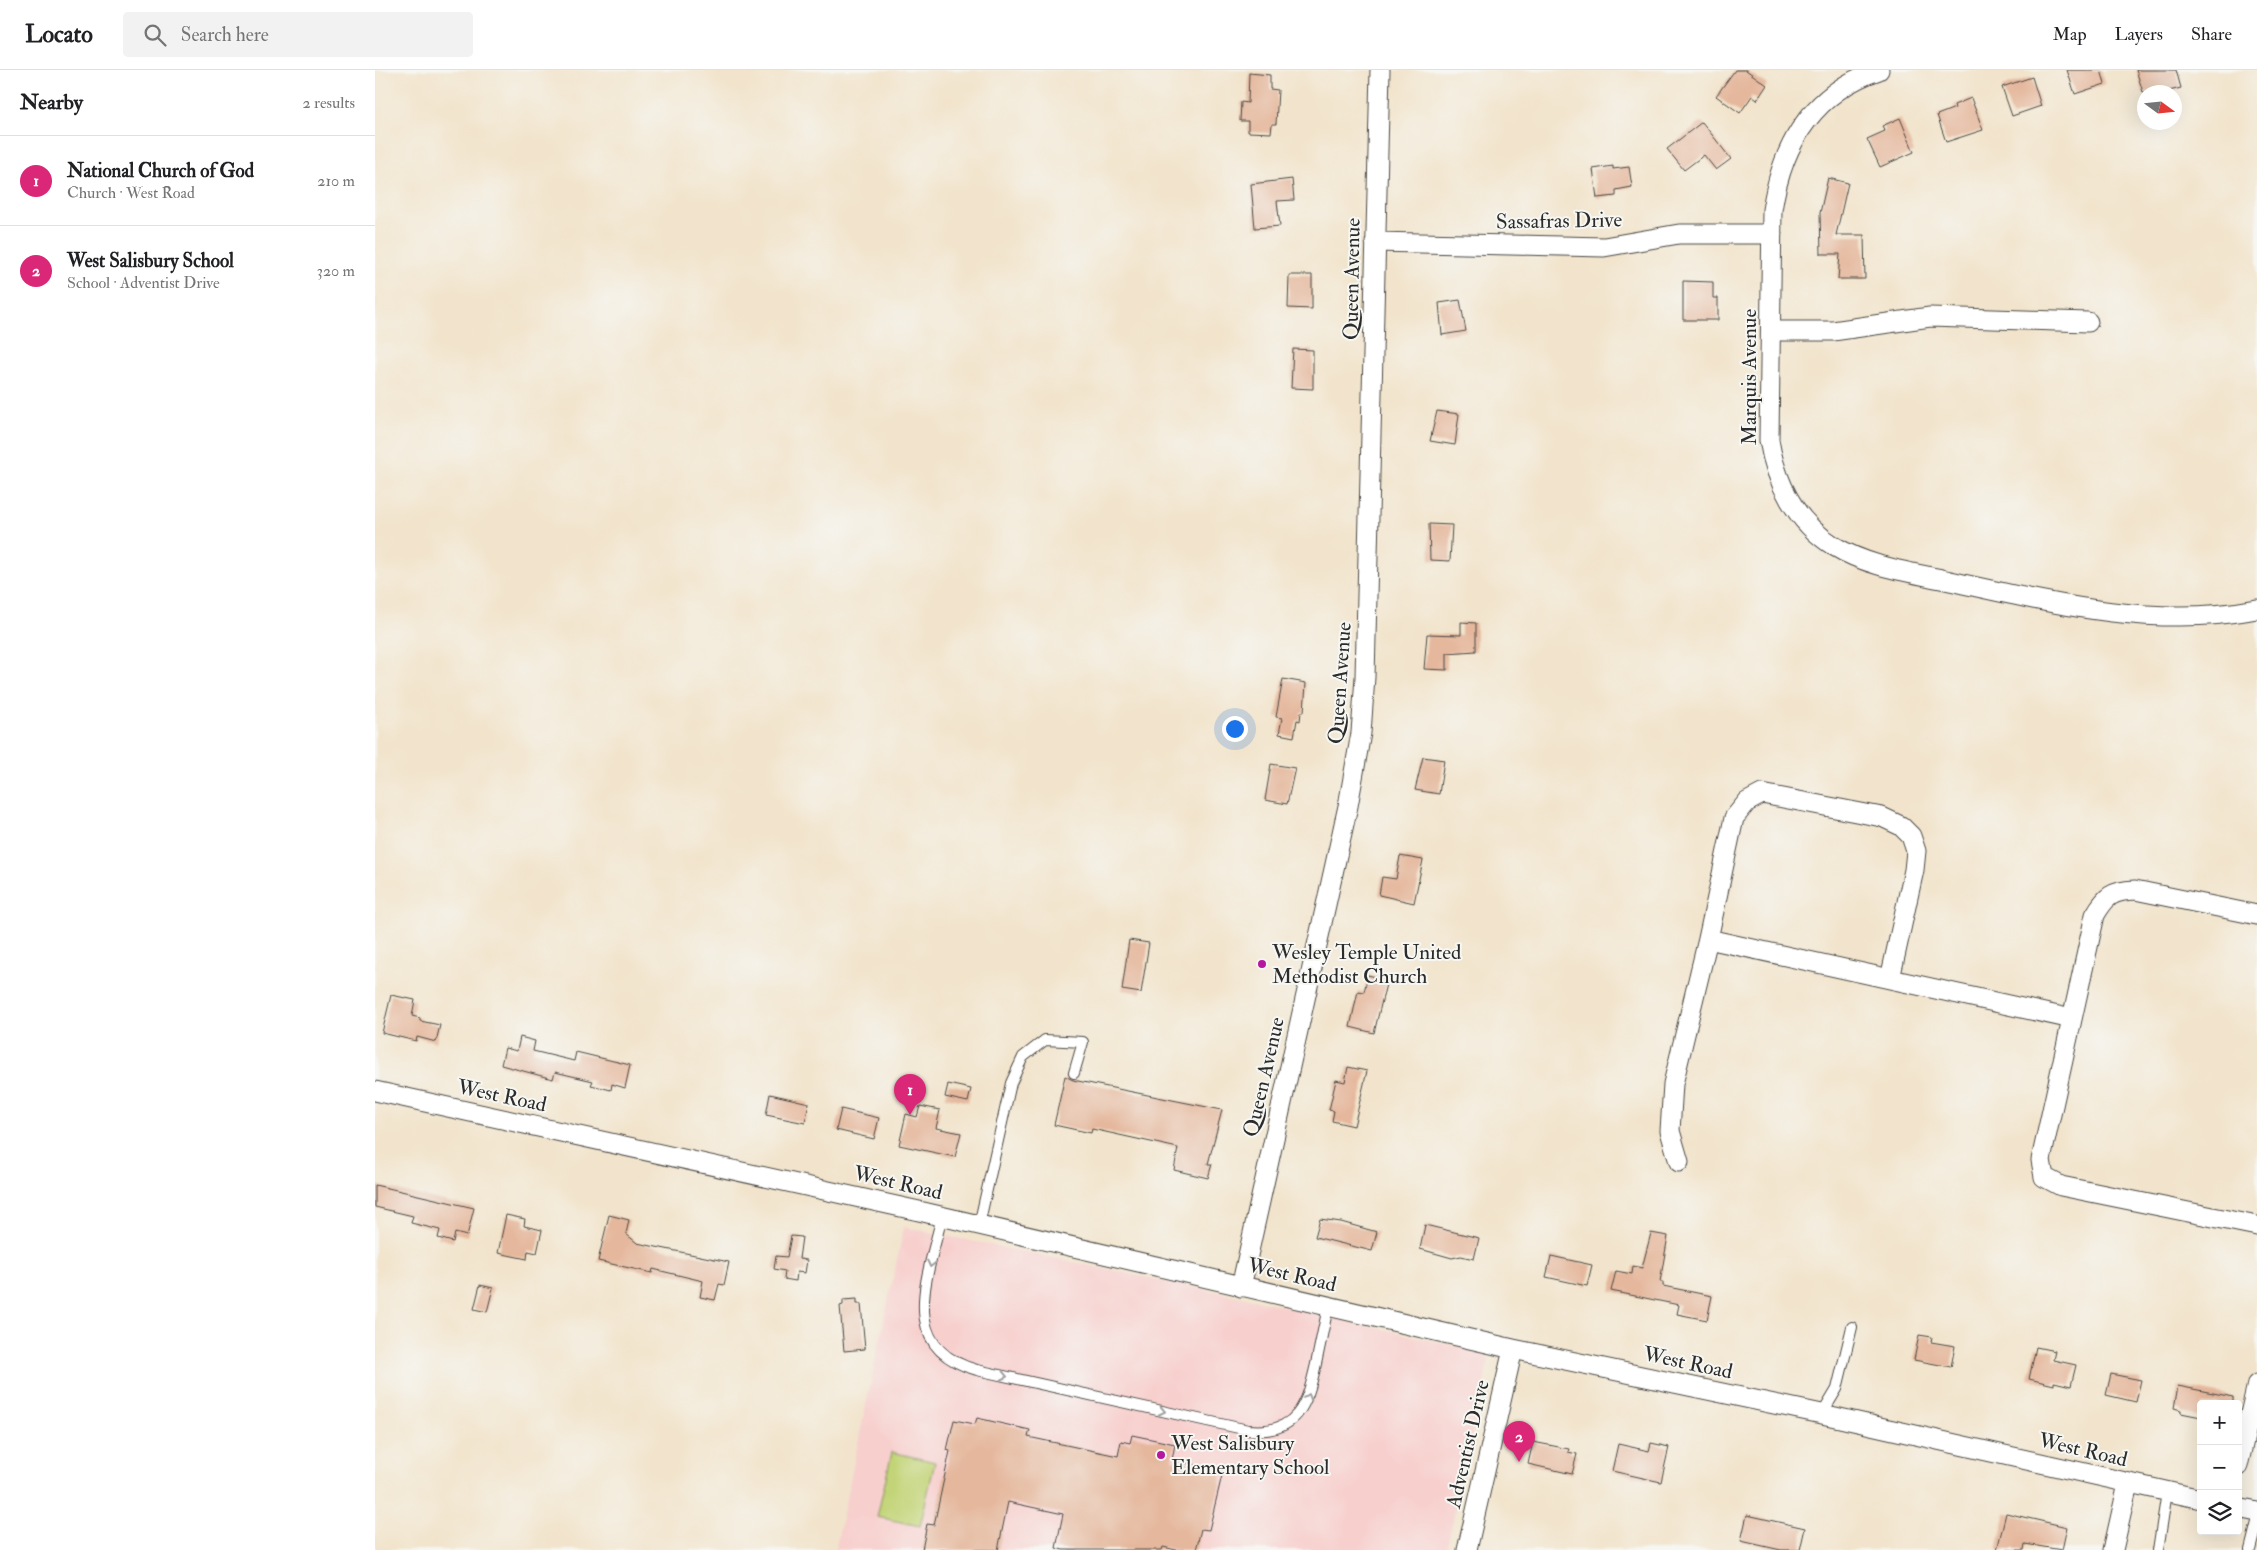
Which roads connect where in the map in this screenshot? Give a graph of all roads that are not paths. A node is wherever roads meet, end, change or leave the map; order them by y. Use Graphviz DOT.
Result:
graph roads {
  1 [pos="1380,70"];
  2 [pos="1879,70"];
  3 [pos="1772,234"];
  4 [pos="1375,242"];
  5 [pos="2088,322"];
  6 [pos="1771,331"];
  7 [pos="2257,609"];
  8 [pos="2257,915"];
  9 [pos="1708,939"];
  10 [pos="1890,979"];
  11 [pos="2072,1019"];
  12 [pos="1074,1073"];
  13 [pos="375,1091"];
  14 [pos="1679,1162"];
  15 [pos="942,1216"];
  16 [pos="979,1225"];
  17 [pos="2257,1226"];
  18 [pos="1241,1287"];
  19 [pos="1328,1307"];
  20 [pos="1851,1327"];
  21 [pos="1513,1348"];
  22 [pos="2257,1384"];
  23 [pos="1822,1414"];
  24 [pos="2242,1449"];
  25 [pos="2129,1484"];
  26 [pos="2167,1492"];
  27 [pos="2197,1498"];
  28 [pos="2242,1509"];
  29 [pos="2257,1512"];
  30 [pos="2257,1522"];
  31 [pos="1467,1550"];
  32 [pos="2113,1550"];
  33 [pos="2158,1550"];
  34 [pos="2250,1550"];
  1 -- 4 [label="street, Queen Avenue"];
  2 -- 3 [label="street, Marquis Avenue"];
  3 -- 4 [label="street, Sassafras Drive"];
  3 -- 6 [label="street, Marquis Avenue"];
  4 -- 18 [label="street, Queen Avenue"];
  5 -- 6 [label="street"];
  6 -- 7 [label="street, Marquis Avenue"];
  8 -- 11 [label="street"];
  9 -- 10 [label="street"];
  9 -- 10 [label="street"];
  9 -- 14 [label="street"];
  10 -- 11 [label="street"];
  11 -- 17 [label="street"];
  12 -- 16 [label="lane"];
  13 -- 15 [label="street, West Road"];
  15 -- 16 [label="street, West Road"];
  15 -- 19 [label="lane, one-way"];
  16 -- 18 [label="street, West Road"];
  18 -- 19 [label="street, West Road"];
  19 -- 21 [label="street, West Road"];
  20 -- 23 [label="lane"];
  21 -- 23 [label="street, West Road"];
  21 -- 31 [label="street, Adventist Drive"];
  22 -- 24 [label="street"];
  23 -- 25 [label="street, West Road"];
  25 -- 26 [label="street, West Road"];
  25 -- 32 [label="street"];
  26 -- 27 [label="street, West Road"];
  26 -- 33 [label="lane"];
  28 -- 29 [label="street"];
  30 -- 34 [label="lane"];
}
